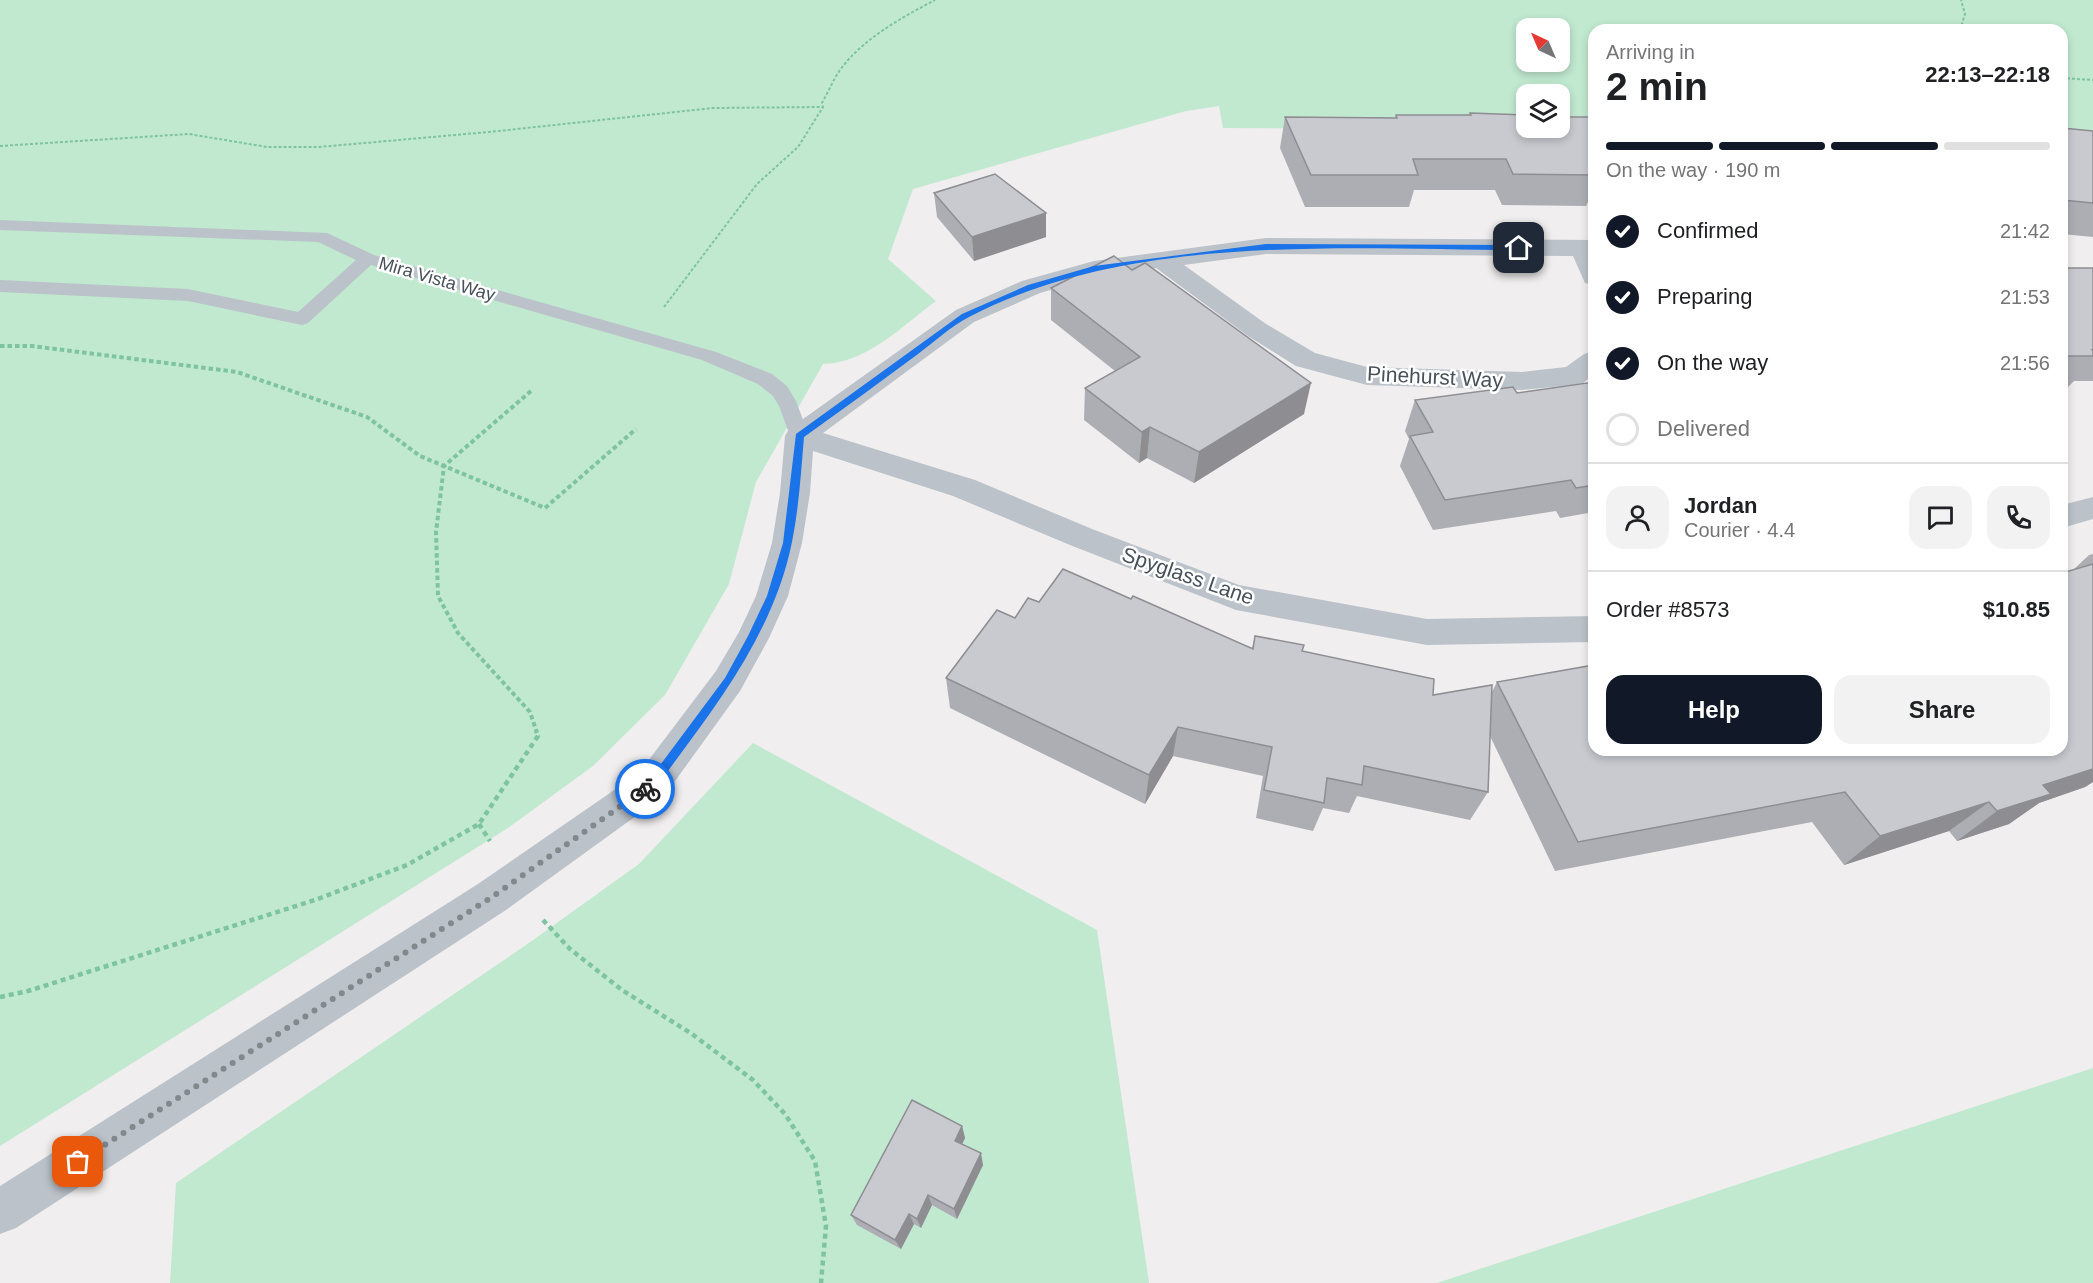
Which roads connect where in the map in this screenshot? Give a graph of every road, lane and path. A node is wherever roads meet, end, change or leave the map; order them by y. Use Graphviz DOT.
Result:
graph roads {
  1 [pos="935,0"];
  2 [pos="1961,0"];
  3 [pos="1962,24"];
  4 [pos="2068,78"];
  5 [pos="2093,80"];
  6 [pos="823,107"];
  7 [pos="0,146"];
  8 [pos="0,225"];
  9 [pos="1588,248"];
  10 [pos="368,259"];
  11 [pos="1160,259"];
  12 [pos="0,286"];
  13 [pos="641,337"];
  14 [pos="0,346"];
  15 [pos="1588,365"];
  16 [pos="531,391"];
  17 [pos="636,429"];
  18 [pos="799,436"];
  19 [pos="444,465"];
  20 [pos="2093,508"];
  21 [pos="2068,515"];
  22 [pos="1588,629"];
  23 [pos="479,824"];
  24 [pos="517,880"];
  25 [pos="0,997"];
  26 [pos="0,1212"];
  27 [pos="821,1283"];
  1 -- 6 [label="path"];
  2 -- 3 [label="path"];
  4 -- 5 [label="path"];
  6 -- 7 [label="path"];
  6 -- 13 [label="path"];
  8 -- 10 [label="lane"];
  9 -- 11 [label="street"];
  10 -- 12 [label="lane, Mira Vista Way"];
  10 -- 13 [label="lane, Mira Vista Way"];
  11 -- 15 [label="street, Pinehurst Way"];
  11 -- 18 [label="street"];
  13 -- 18 [label="lane, Mira Vista Way"];
  14 -- 19 [label="path"];
  16 -- 19 [label="path"];
  17 -- 19 [label="path"];
  18 -- 22 [label="street, Spyglass Lane"];
  18 -- 24 [label="street"];
  19 -- 23 [label="path"];
  20 -- 21 [label="street"];
  23 -- 24 [label="path"];
  23 -- 25 [label="path"];
  24 -- 26 [label="street"];
  24 -- 27 [label="path"];
}
